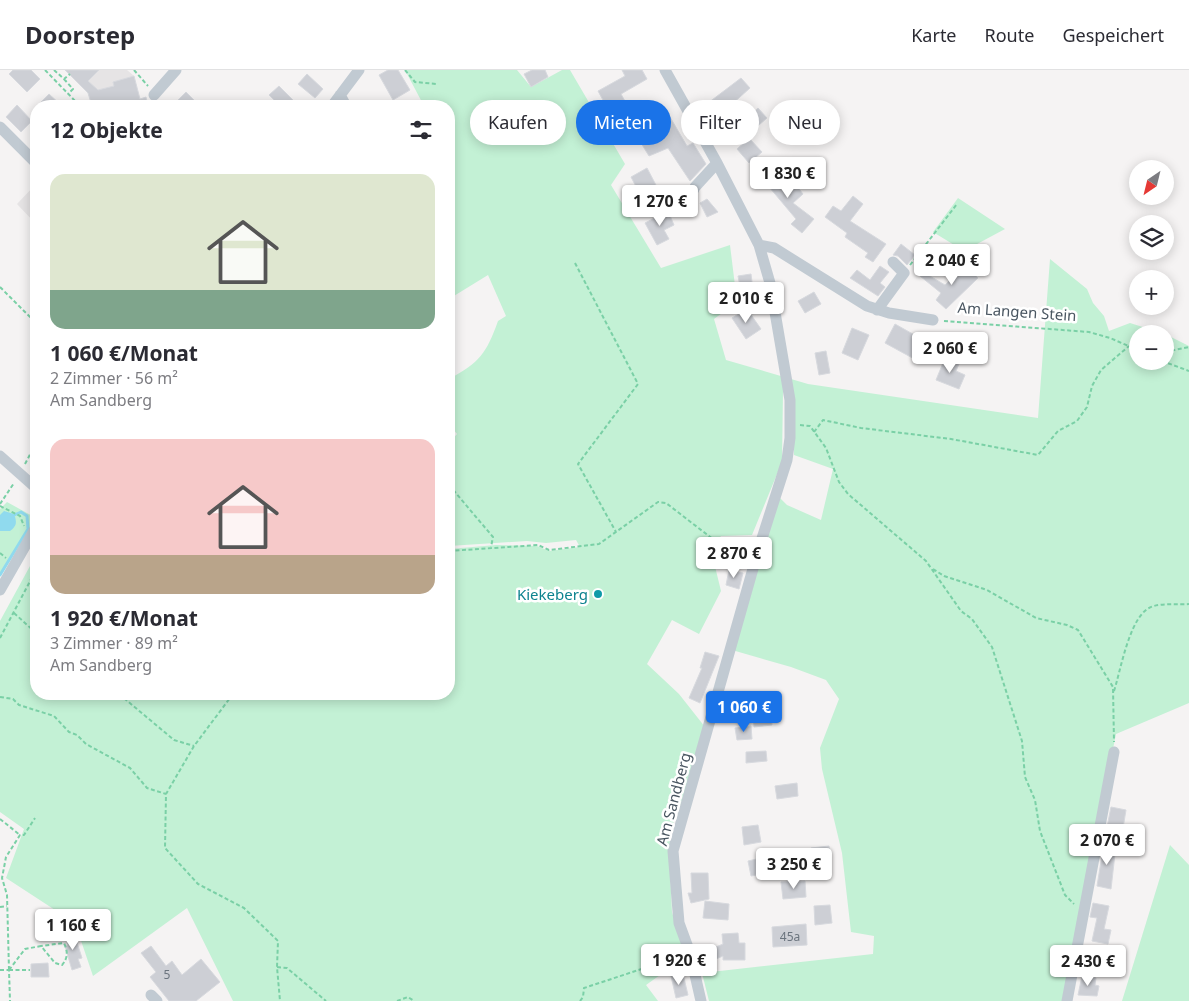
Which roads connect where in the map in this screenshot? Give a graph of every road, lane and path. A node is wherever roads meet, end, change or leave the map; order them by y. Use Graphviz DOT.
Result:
graph roads {
  1 [pos="45,70"];
  2 [pos="54,70"];
  3 [pos="134,70"];
  4 [pos="176,70"];
  5 [pos="359,70"];
  6 [pos="405,70"];
  7 [pos="665,70"];
  8 [pos="70,74"];
  9 [pos="64,79"];
  10 [pos="436,84"];
  11 [pos="156,93"];
  12 [pos="68,94"];
  13 [pos="340,95"];
  14 [pos="74,100"];
  15 [pos="336,100"];
  16 [pos="343,100"];
  17 [pos="0,127"];
  18 [pos="30,157"];
  19 [pos="717,163"];
  20 [pos="957,204"];
  21 [pos="684,208"];
  22 [pos="759,245"];
  23 [pos="575,262"];
  24 [pos="893,262"];
  25 [pos="904,273"];
  26 [pos="0,287"];
  27 [pos="877,310"];
  28 [pos="30,317"];
  29 [pos="932,320"];
  30 [pos="1129,346"];
  31 [pos="1189,347"];
  32 [pos="1174,350"];
  33 [pos="1174,365"];
  34 [pos="1189,371"];
  35 [pos="0,456"];
  36 [pos="30,483"];
  37 [pos="455,492"];
  38 [pos="0,506"];
  39 [pos="22,531"];
  40 [pos="616,532"];
  41 [pos="30,538"];
  42 [pos="491,547"];
  43 [pos="455,550"];
  44 [pos="10,551"];
  45 [pos="758,551"];
  46 [pos="0,553"];
  47 [pos="931,568"];
  48 [pos="30,582"];
  49 [pos="0,590"];
  50 [pos="1189,604"];
  51 [pos="14,613"];
  52 [pos="30,628"];
  53 [pos="0,638"];
  54 [pos="1113,692"];
  55 [pos="0,697"];
  56 [pos="127,700"];
  57 [pos="228,700"];
  58 [pos="194,746"];
  59 [pos="1114,752"];
  60 [pos="166,794"];
  61 [pos="35,818"];
  62 [pos="0,819"];
  63 [pos="20,835"];
  64 [pos="7,906"];
  65 [pos="0,907"];
  66 [pos="1083,913"];
  67 [pos="41,946"];
  68 [pos="690,953"];
  69 [pos="277,966"];
  70 [pos="0,970"];
  71 [pos="9,970"];
  72 [pos="30,970"];
  73 [pos="10,1001"];
  74 [pos="280,1001"];
  75 [pos="326,1001"];
  76 [pos="397,1001"];
  77 [pos="414,1001"];
  78 [pos="580,1001"];
  79 [pos="702,1001"];
  80 [pos="1067,1001"];
  1 -- 12 [label="path"];
  2 -- 9 [label="path"];
  3 -- 11 [label="path"];
  4 -- 11 [label="street"];
  5 -- 13 [label="street"];
  6 -- 10 [label="path"];
  7 -- 19 [label="street, Am Sandberg"];
  8 -- 9 [label="path"];
  9 -- 12 [label="path"];
  12 -- 14 [label="path"];
  13 -- 15 [label="street"];
  13 -- 16 [label="street"];
  17 -- 18 [label="street"];
  19 -- 21 [label="street"];
  19 -- 22 [label="street, Am Sandberg"];
  20 -- 25 [label="path"];
  22 -- 27 [label="street"];
  22 -- 45 [label="street, Am Sandberg"];
  23 -- 40 [label="path"];
  24 -- 25 [label="street"];
  25 -- 27 [label="street"];
  26 -- 28 [label="path"];
  27 -- 29 [label="street"];
  29 -- 30 [label="path, Am Langen Stein"];
  30 -- 47 [label="path"];
  31 -- 32 [label="path"];
  33 -- 34 [label="path"];
  35 -- 36 [label="street"];
  37 -- 42 [label="path"];
  38 -- 39 [label="path"];
  40 -- 42 [label="path"];
  40 -- 45 [label="path"];
  41 -- 49 [label="street"];
  42 -- 43 [label="path"];
  44 -- 46 [label="path"];
  45 -- 68 [label="street, Am Sandberg"];
  47 -- 54 [label="path"];
  47 -- 66 [label="path"];
  48 -- 51 [label="path"];
  50 -- 54 [label="path"];
  51 -- 52 [label="path"];
  51 -- 53 [label="path"];
  54 -- 59 [label="path"];
  55 -- 60 [label="path"];
  56 -- 58 [label="path"];
  57 -- 58 [label="path"];
  58 -- 60 [label="path"];
  59 -- 66 [label="street"];
  60 -- 69 [label="path"];
  61 -- 63 [label="path"];
  62 -- 63 [label="path"];
  63 -- 64 [label="path"];
  64 -- 65 [label="path"];
  64 -- 71 [label="path"];
  66 -- 80 [label="street"];
  67 -- 67 [label="path"];
  67 -- 71 [label="path"];
  68 -- 78 [label="path"];
  68 -- 79 [label="street, Am Sandberg"];
  69 -- 74 [label="path"];
  69 -- 75 [label="path"];
  70 -- 71 [label="path"];
  71 -- 72 [label="path"];
  71 -- 73 [label="path"];
  76 -- 77 [label="path"];
}
